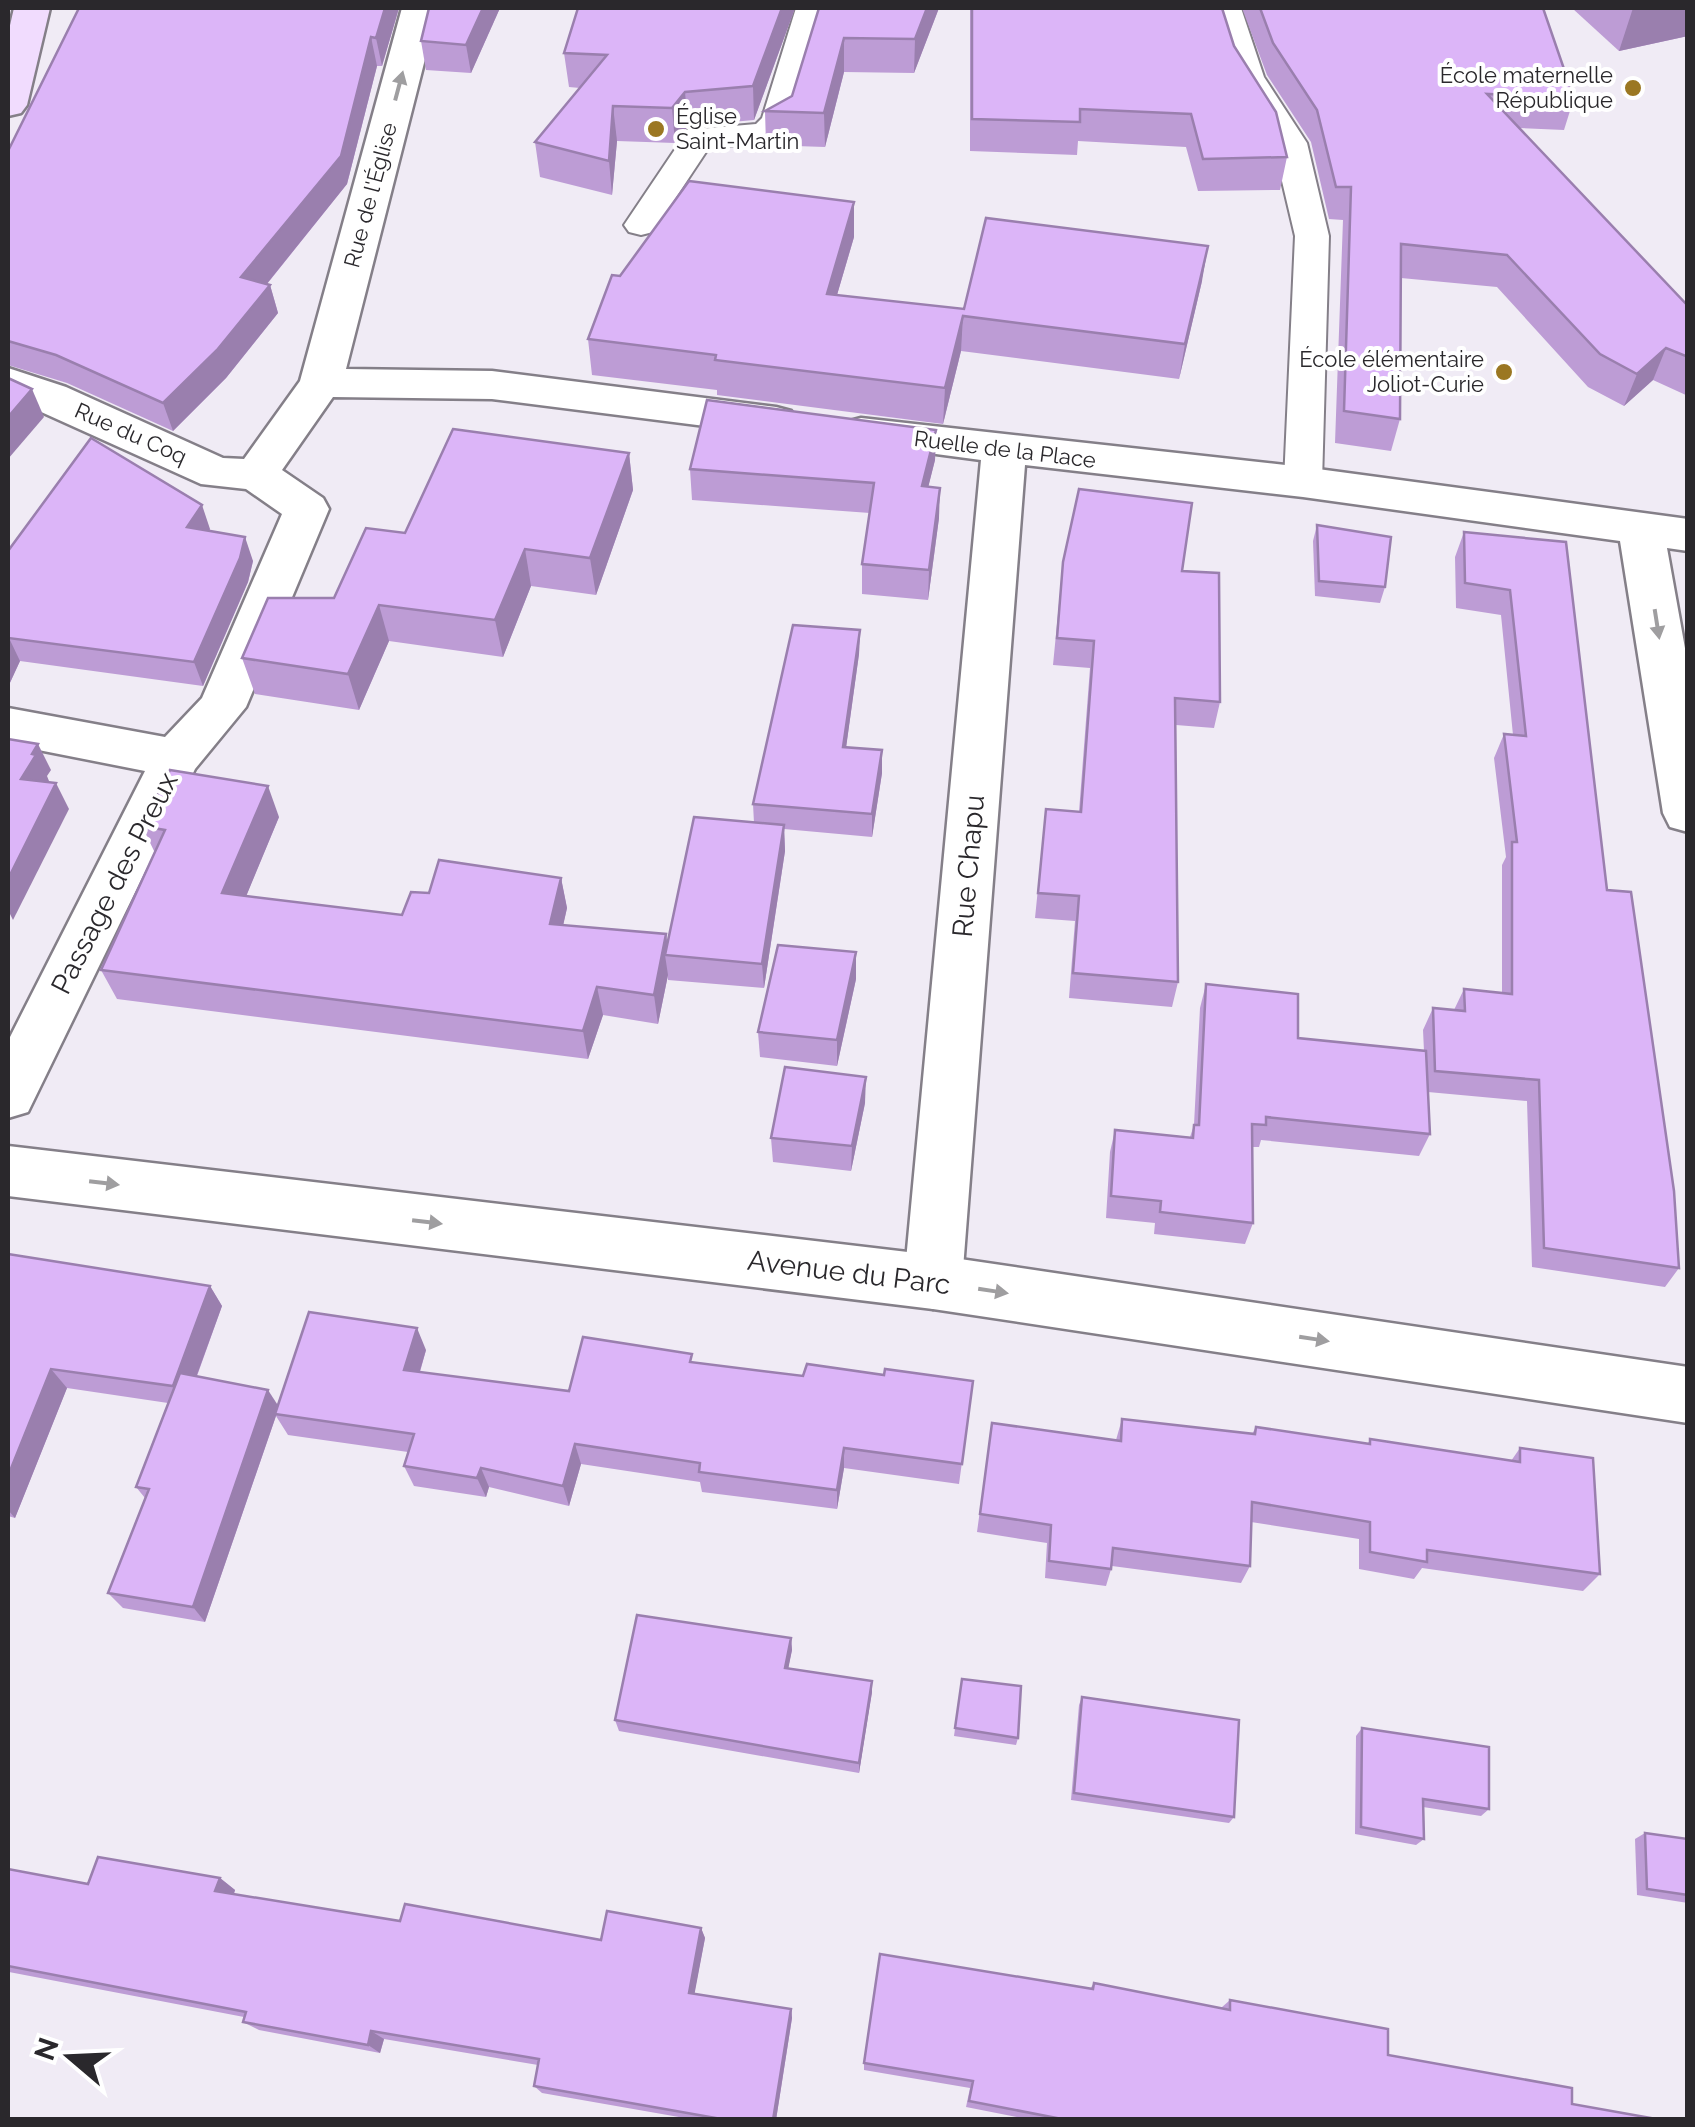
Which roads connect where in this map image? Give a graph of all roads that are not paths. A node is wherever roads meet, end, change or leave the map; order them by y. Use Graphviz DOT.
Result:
graph roads {
  1 [pos="32,8"];
  2 [pos="420,8"];
  3 [pos="811,8"];
  4 [pos="1226,8"];
  5 [pos="8,105"];
  6 [pos="641,224"];
  7 [pos="8,382"];
  8 [pos="321,383"];
  9 [pos="1004,450"];
  10 [pos="256,474"];
  11 [pos="1303,482"];
  12 [pos="1641,528"];
  13 [pos="1688,535"];
  14 [pos="8,726"];
  15 [pos="176,758"];
  16 [pos="1688,813"];
  17 [pos="8,1095"];
  18 [pos="8,1172"];
  19 [pos="933,1282"];
  20 [pos="1688,1395"];
  1 -- 5 [label="main road"];
  8 -- 2 [label="street, Rue de l'Église, one-way"];
  3 -- 6 [label="street"];
  4 -- 11 [label="street"];
  7 -- 10 [label="street, Rue du Coq"];
  8 -- 9 [label="street, Ruelle de la Place"];
  8 -- 10 [label="street"];
  9 -- 11 [label="street, Ruelle de la Place"];
  9 -- 19 [label="street, Rue Chapu"];
  10 -- 15 [label="street, Passage des Preux"];
  11 -- 12 [label="street, Ruelle de la Place"];
  12 -- 13 [label="street, Ruelle de la Place"];
  12 -- 16 [label="street, one-way"];
  14 -- 15 [label="street"];
  15 -- 17 [label="street, Passage des Preux"];
  18 -- 19 [label="street, Avenue du Parc, one-way"];
  19 -- 20 [label="street, Avenue du Parc, one-way"];
}
